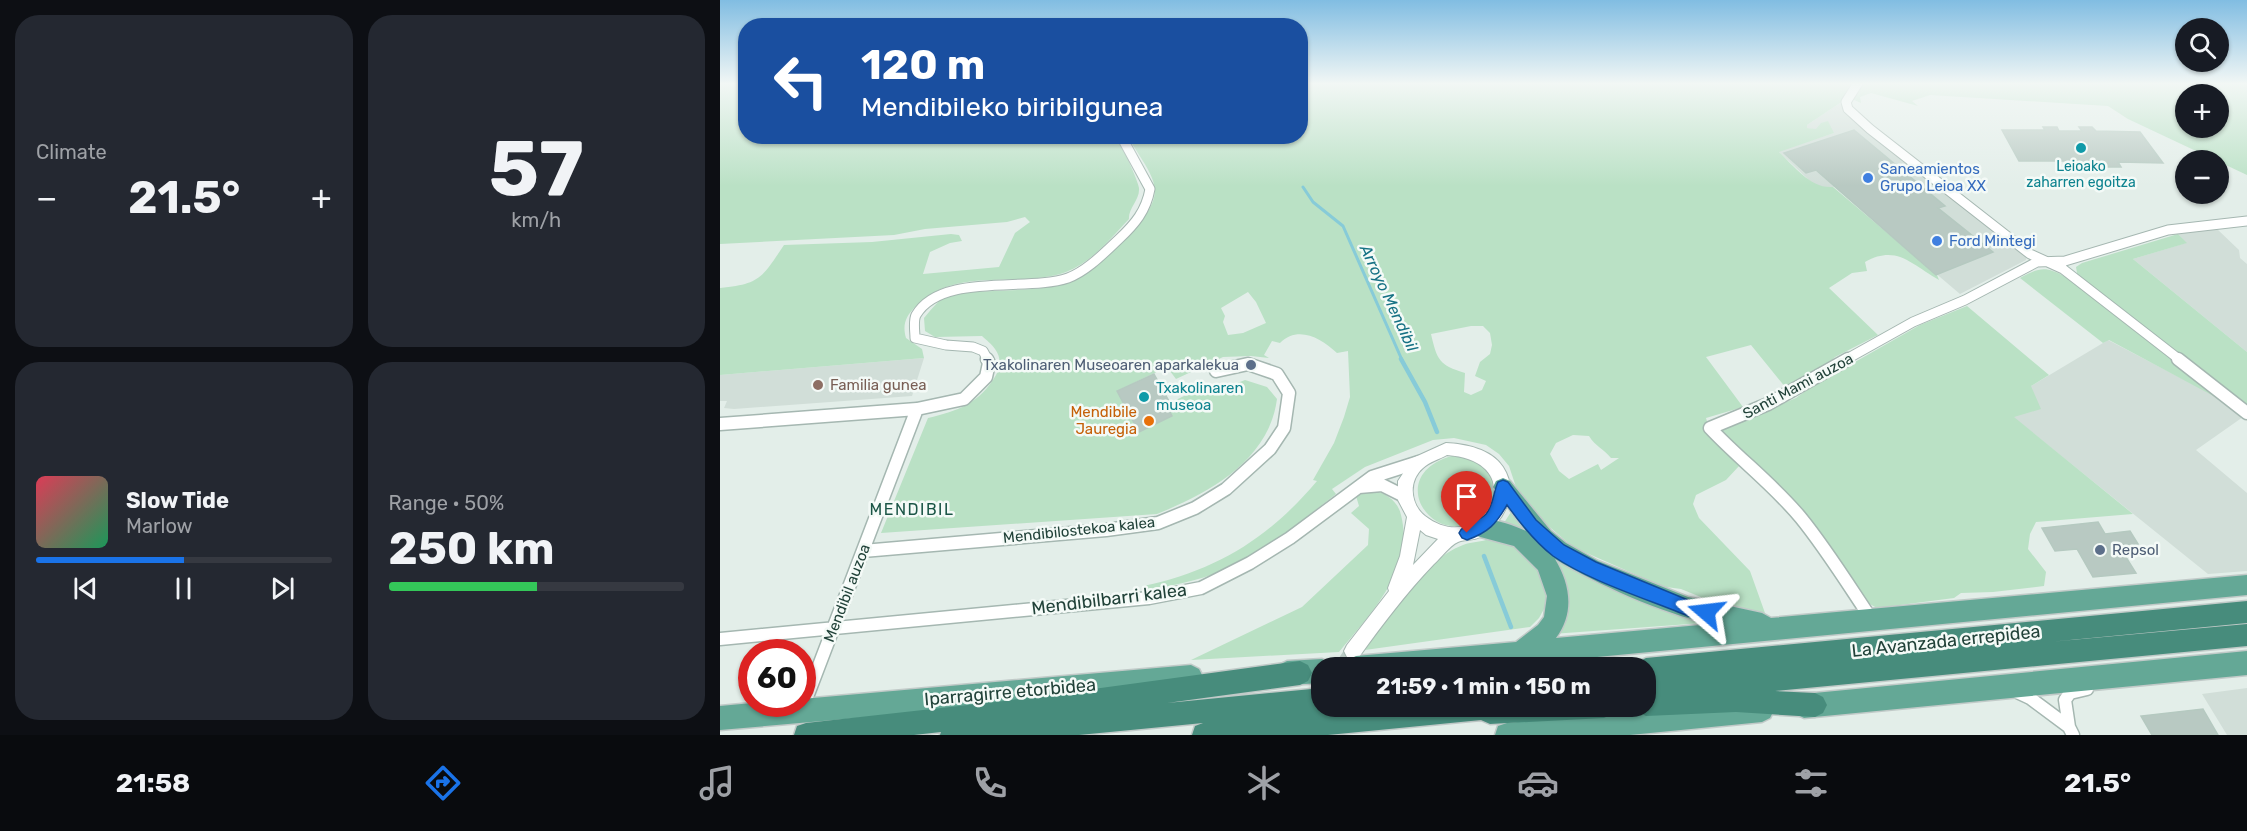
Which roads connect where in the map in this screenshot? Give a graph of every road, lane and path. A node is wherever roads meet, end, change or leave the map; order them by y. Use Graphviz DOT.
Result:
graph roads {
  1 [pos="1857,117"];
  2 [pos="1125,144"];
  3 [pos="2247,221"];
  4 [pos="2046,261"];
  5 [pos="1216,371"];
  6 [pos="917,409"];
  7 [pos="2247,413"];
  8 [pos="720,424"];
  9 [pos="1419,462"];
  10 [pos="1503,487"];
  11 [pos="1355,488"];
  12 [pos="1404,496"];
  13 [pos="1414,518"];
  14 [pos="1480,528"];
  15 [pos="1454,535"];
  16 [pos="863,551"];
  17 [pos="2247,585"];
  18 [pos="1393,596"];
  19 [pos="2247,612"];
  20 [pos="1872,621"];
  21 [pos="834,628"];
  22 [pos="1791,628"];
  23 [pos="2247,635"];
  24 [pos="720,639"];
  25 [pos="1521,651"];
  26 [pos="1355,657"];
  27 [pos="1396,657"];
  28 [pos="2247,663"];
  29 [pos="1656,669"];
  30 [pos="2184,669"];
  31 [pos="1311,672"];
  32 [pos="816,674"];
  33 [pos="1997,687"];
  34 [pos="1656,691"];
  35 [pos="1311,701"];
  36 [pos="1656,704"];
  37 [pos="1815,705"];
  38 [pos="816,709"];
  39 [pos="738,716"];
  40 [pos="1405,717"];
  41 [pos="720,718"];
  42 [pos="2071,731"];
  43 [pos="806,735"];
  44 [pos="952,735"];
  45 [pos="1204,735"];
  46 [pos="1507,735"];
  1 -- 4 [label="street"];
  2 -- 6 [label="street"];
  3 -- 4 [label="street, Santi Mami auzoa"];
  4 -- 7 [label="street"];
  4 -- 20 [label="street, Santi Mami auzoa"];
  5 -- 16 [label="street, Mendibilostekoa kalea"];
  6 -- 8 [label="street"];
  6 -- 16 [label="street, Mendibil auzoa"];
  9 -- 10 [label="street"];
  9 -- 11 [label="street, Mendibilbarri kalea"];
  9 -- 12 [label="street"];
  10 -- 14 [label="street"];
  10 -- 22 [label="main road"];
  11 -- 12 [label="street"];
  11 -- 21 [label="street, Mendibilbarri kalea"];
  12 -- 13 [label="street"];
  13 -- 15 [label="street"];
  13 -- 18 [label="street"];
  14 -- 15 [label="street"];
  14 -- 25 [label="main road"];
  15 -- 18 [label="street"];
  16 -- 21 [label="street, Mendibil auzoa"];
  17 -- 20 [label="main road"];
  18 -- 26 [label="street"];
  19 -- 29 [label="highway, La Avanzada errepidea"];
  20 -- 22 [label="main road"];
  21 -- 24 [label="street, Mendibilbarri kalea"];
  21 -- 32 [label="street, Mendibil auzoa"];
  22 -- 25 [label="main road"];
  23 -- 34 [label="highway, La Avanzada errepidea"];
  25 -- 27 [label="main road"];
  28 -- 30 [label="main road"];
  30 -- 33 [label="main road"];
  30 -- 42 [label="street"];
  31 -- 38 [label="main road, Iparragirre etorbidea"];
  31 -- 43 [label="highway"];
  33 -- 37 [label="main road"];
  33 -- 42 [label="street"];
  35 -- 44 [label="highway"];
  36 -- 37 [label="highway"];
  37 -- 46 [label="main road"];
  39 -- 41 [label="main road, Iparragirre etorbidea"];
  40 -- 45 [label="highway"];
}
